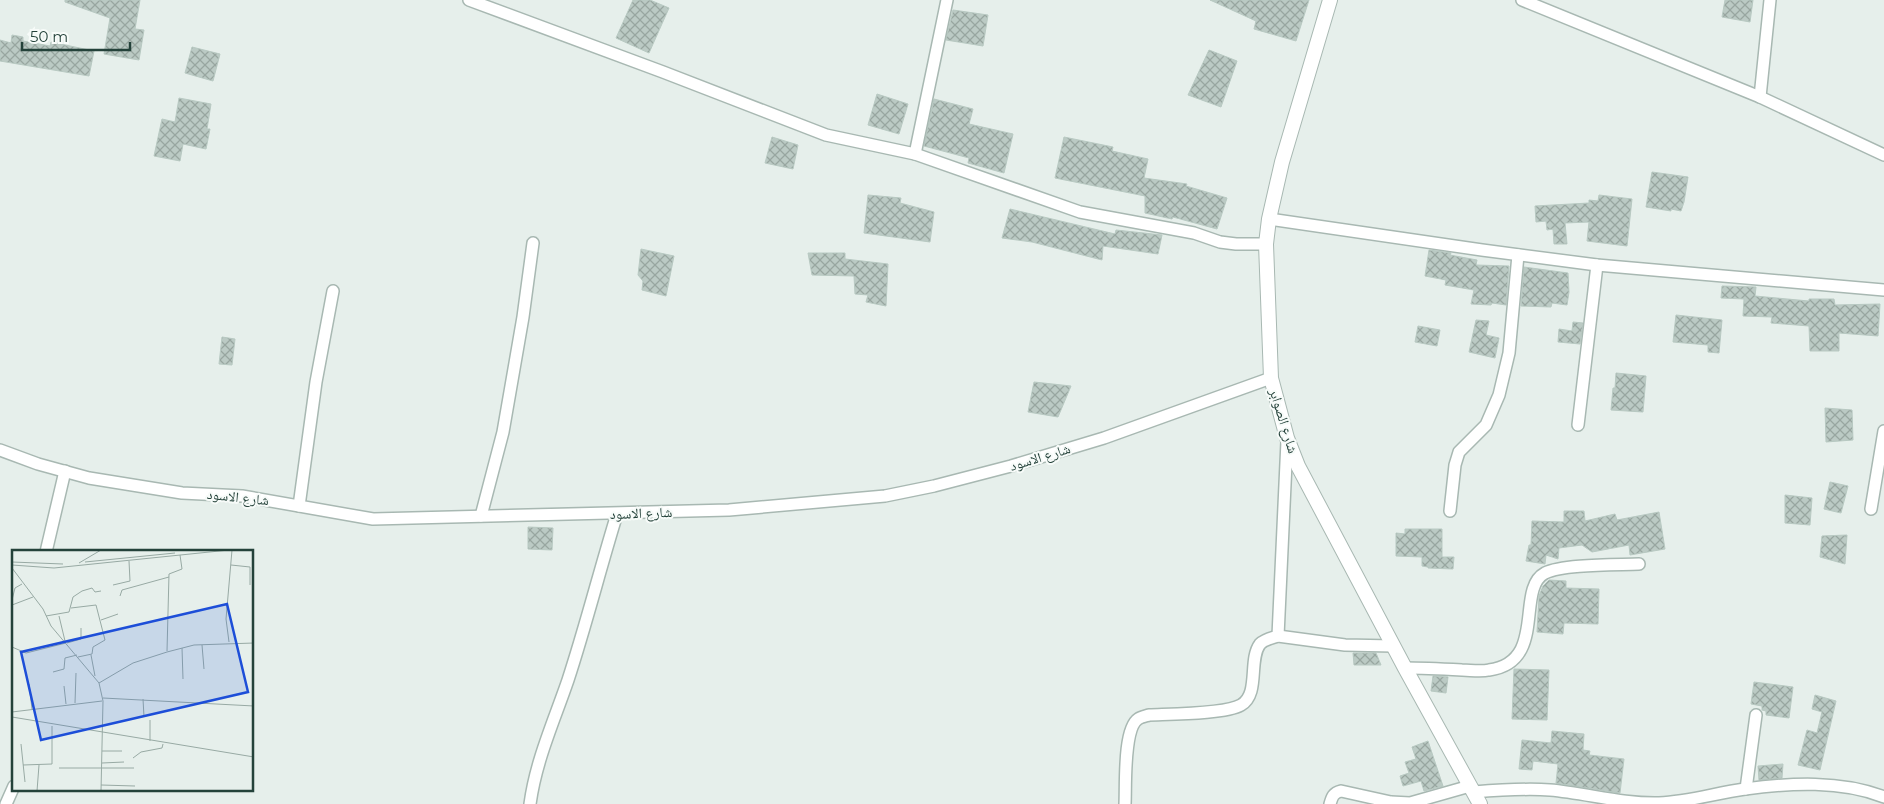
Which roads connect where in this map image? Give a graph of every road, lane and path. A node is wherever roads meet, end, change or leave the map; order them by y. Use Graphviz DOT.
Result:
graph roads {
  1 [pos="469,0"];
  2 [pos="947,0"];
  3 [pos="1330,0"];
  4 [pos="1522,0"];
  5 [pos="1770,0"];
  6 [pos="1760,97"];
  7 [pos="915,154"];
  8 [pos="1884,155"];
  9 [pos="1269,219"];
  10 [pos="533,243"];
  11 [pos="1266,244"];
  12 [pos="1518,255"];
  13 [pos="1596,265"];
  14 [pos="1884,290"];
  15 [pos="333,291"];
  16 [pos="1271,378"];
  17 [pos="1578,425"];
  18 [pos="1884,431"];
  19 [pos="1287,438"];
  20 [pos="0,450"];
  21 [pos="65,472"];
  22 [pos="300,506"];
  23 [pos="1871,509"];
  24 [pos="1450,511"];
  25 [pos="617,514"];
  26 [pos="481,516"];
  27 [pos="46,550"];
  28 [pos="1639,564"];
  29 [pos="1278,636"];
  30 [pos="1393,646"];
  31 [pos="1405,668"];
  32 [pos="1756,715"];
  33 [pos="1746,789"];
  34 [pos="12,790"];
  35 [pos="1475,794"];
  36 [pos="1884,797"];
  37 [pos="6,804"];
  38 [pos="530,804"];
  39 [pos="1125,804"];
  40 [pos="1330,804"];
  1 -- 7 [label="street"];
  2 -- 7 [label="street"];
  3 -- 9 [label="street, شارع الصوابر"];
  4 -- 6 [label="street"];
  5 -- 6 [label="street"];
  6 -- 8 [label="street"];
  7 -- 11 [label="street"];
  9 -- 11 [label="street, شارع الصوابر"];
  9 -- 12 [label="street"];
  10 -- 26 [label="street"];
  11 -- 16 [label="street, شارع الصوابر"];
  12 -- 13 [label="street"];
  12 -- 24 [label="street"];
  13 -- 14 [label="street"];
  13 -- 17 [label="street"];
  15 -- 22 [label="street"];
  16 -- 19 [label="street, شارع الصوابر"];
  16 -- 25 [label="street, شارع الاسود"];
  18 -- 23 [label="street"];
  19 -- 29 [label="street"];
  19 -- 30 [label="street, شارع الصوابر"];
  20 -- 21 [label="street, شارع الاسود"];
  21 -- 22 [label="street, شارع الاسود"];
  21 -- 27 [label="street"];
  22 -- 26 [label="street, شارع الاسود"];
  25 -- 26 [label="street, شارع الاسود"];
  25 -- 38 [label="street"];
  28 -- 31 [label="street"];
  29 -- 30 [label="street"];
  29 -- 39 [label="street"];
  30 -- 31 [label="street, شارع الصوابر"];
  31 -- 35 [label="street, شارع الصوابر"];
  32 -- 33 [label="street"];
  33 -- 35 [label="street"];
  33 -- 36 [label="street"];
  34 -- 37 [label="street"];
  35 -- 40 [label="street"];
}
